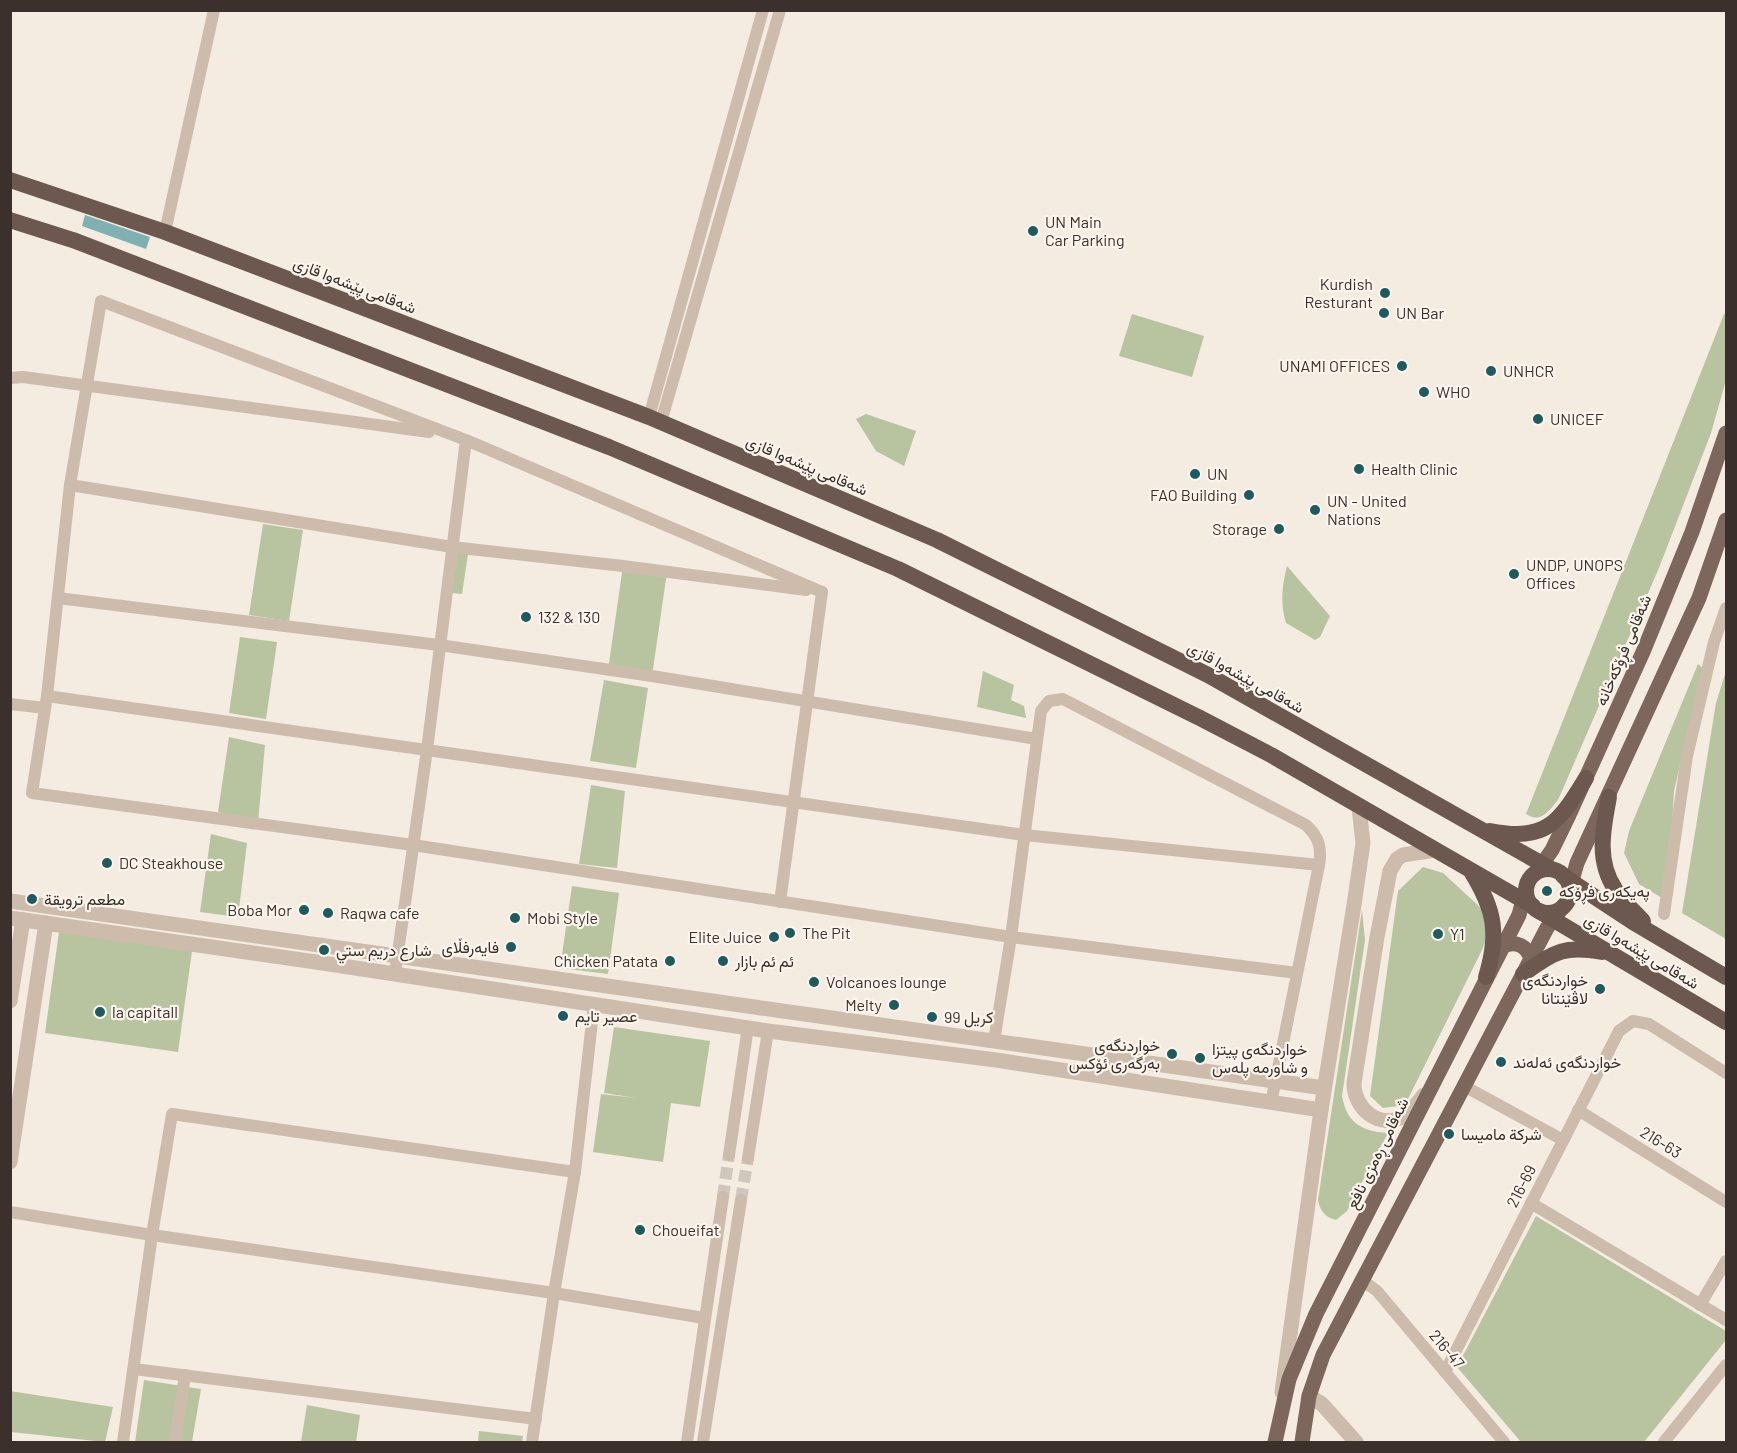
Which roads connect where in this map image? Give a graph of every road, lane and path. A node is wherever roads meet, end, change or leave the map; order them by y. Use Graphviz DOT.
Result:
graph roads {
  1 [pos="214,10"];
  2 [pos="763,10"];
  3 [pos="780,10"];
  4 [pos="10,180"];
  5 [pos="10,220"];
  6 [pos="165,232"];
  7 [pos="10,378"];
  8 [pos="87,386"];
  9 [pos="655,419"];
  10 [pos="1726,432"];
  11 [pos="451,435"];
  12 [pos="466,440"];
  13 [pos="70,485"];
  14 [pos="1726,520"];
  15 [pos="452,547"];
  16 [pos="822,592"];
  17 [pos="58,598"];
  18 [pos="1726,608"];
  19 [pos="439,645"];
  20 [pos="46,702"];
  21 [pos="807,702"];
  22 [pos="10,704"];
  23 [pos="1037,739"];
  24 [pos="427,750"];
  25 [pos="1586,778"];
  26 [pos="1609,797"];
  27 [pos="792,802"];
  28 [pos="1359,807"];
  29 [pos="1478,828"];
  30 [pos="1024,835"];
  31 [pos="413,845"];
  32 [pos="1435,850"];
  33 [pos="1319,865"];
  34 [pos="1470,870"];
  35 [pos="1548,890"];
  36 [pos="10,901"];
  37 [pos="780,902"];
  38 [pos="1354,906"];
  39 [pos="86,912"];
  40 [pos="1664,914"];
  41 [pos="17,919"];
  42 [pos="46,923"];
  43 [pos="83,928"];
  44 [pos="1656,935"];
  45 [pos="1011,937"];
  46 [pos="1377,937"];
  47 [pos="1503,946"];
  48 [pos="399,957"];
  49 [pos="1620,958"];
  50 [pos="1527,967"];
  51 [pos="1297,973"];
  52 [pos="395,974"];
  53 [pos="1486,977"];
  54 [pos="1726,977"];
  55 [pos="694,999"];
  56 [pos="10,1001"];
  57 [pos="594,1004"];
  58 [pos="807,1015"];
  59 [pos="691,1019"];
  60 [pos="1726,1022"];
  61 [pos="748,1028"];
  62 [pos="768,1030"];
  63 [pos="804,1035"];
  64 [pos="994,1041"];
  65 [pos="1726,1073"];
  66 [pos="1275,1081"];
  67 [pos="1464,1086"];
  68 [pos="1324,1088"];
  69 [pos="1429,1088"];
  70 [pos="1271,1102"];
  71 [pos="1321,1110"];
  72 [pos="1578,1110"];
  73 [pos="1563,1140"];
  74 [pos="729,1155"];
  75 [pos="748,1158"];
  76 [pos="10,1162"];
  77 [pos="575,1172"];
  78 [pos="723,1197"];
  79 [pos="741,1200"];
  80 [pos="1726,1202"];
  81 [pos="1531,1203"];
  82 [pos="10,1212"];
  83 [pos="152,1235"];
  84 [pos="1726,1261"];
  85 [pos="1362,1280"];
  86 [pos="554,1293"];
  87 [pos="1700,1305"];
  88 [pos="704,1318"];
  89 [pos="1726,1320"];
  90 [pos="1726,1365"];
  91 [pos="134,1369"];
  92 [pos="1445,1372"];
  93 [pos="184,1375"];
  94 [pos="1309,1396"];
  95 [pos="536,1419"];
  96 [pos="1278,1424"];
  97 [pos="123,1443"];
  98 [pos="175,1443"];
  99 [pos="532,1443"];
  100 [pos="687,1443"];
  101 [pos="703,1443"];
  102 [pos="1275,1443"];
  103 [pos="1302,1443"];
  104 [pos="1356,1443"];
  105 [pos="1504,1443"];
  106 [pos="1664,1443"];
  1 -- 6 [label="street"];
  2 -- 9 [label="street"];
  3 -- 9 [label="street"];
  4 -- 6 [label="highway, شەقامی پێشەوا قازی"];
  5 -- 28 [label="highway, شەقامی پێشەوا قازی"];
  6 -- 9 [label="highway, شەقامی پێشەوا قازی"];
  7 -- 8 [label="street"];
  8 -- 11 [label="street"];
  8 -- 11 [label="street"];
  8 -- 13 [label="street"];
  9 -- 29 [label="highway, شەقامی پێشەوا قازی"];
  10 -- 25 [label="main road, شەقامی فڕۆکەخانە"];
  11 -- 12 [label="street"];
  12 -- 15 [label="street"];
  12 -- 16 [label="street"];
  13 -- 15 [label="street"];
  13 -- 17 [label="street"];
  14 -- 26 [label="main road"];
  15 -- 16 [label="street"];
  15 -- 19 [label="street"];
  16 -- 21 [label="street"];
  17 -- 19 [label="street"];
  17 -- 20 [label="street"];
  18 -- 40 [label="street"];
  19 -- 21 [label="street"];
  19 -- 24 [label="street"];
  20 -- 22 [label="street"];
  20 -- 24 [label="street"];
  20 -- 31 [label="street"];
  21 -- 23 [label="street"];
  21 -- 27 [label="street"];
  23 -- 30 [label="street"];
  23 -- 33 [label="street"];
  24 -- 27 [label="street"];
  24 -- 31 [label="street"];
  25 -- 29 [label="highway"];
  25 -- 35 [label="main road, شەقامی فڕۆکەخانە"];
  26 -- 35 [label="main road"];
  26 -- 44 [label="highway"];
  27 -- 30 [label="street"];
  27 -- 37 [label="street"];
  28 -- 32 [label="highway, شەقامی پێشەوا قازی"];
  28 -- 38 [label="street"];
  29 -- 35 [label="highway, شەقامی پێشەوا قازی"];
  30 -- 33 [label="street"];
  30 -- 45 [label="street"];
  31 -- 37 [label="street"];
  31 -- 48 [label="street"];
  32 -- 34 [label="highway, شەقامی پێشەوا قازی"];
  32 -- 46 [label="street"];
  33 -- 51 [label="street"];
  34 -- 35 [label="highway, شەقامی پێشەوا قازی"];
  34 -- 53 [label="highway"];
  35 -- 44 [label="highway, شەقامی پێشەوا قازی"];
  35 -- 47 [label="main road, شەقامی ڕەمزی نافع"];
  35 -- 49 [label="highway, شەقامی پێشەوا قازی"];
  35 -- 50 [label="main road"];
  36 -- 39 [label="street"];
  37 -- 45 [label="street"];
  38 -- 46 [label="street"];
  38 -- 68 [label="street"];
  39 -- 43 [label="street"];
  39 -- 48 [label="street"];
  41 -- 42 [label="street"];
  41 -- 56 [label="street"];
  42 -- 43 [label="street"];
  42 -- 76 [label="street"];
  43 -- 52 [label="street"];
  44 -- 54 [label="highway, شەقامی پێشەوا قازی"];
  45 -- 51 [label="street"];
  45 -- 64 [label="street"];
  46 -- 69 [label="street"];
  47 -- 50 [label="main road"];
  47 -- 53 [label="main road, شەقامی ڕەمزی نافع"];
  48 -- 52 [label="street"];
  48 -- 55 [label="street"];
  49 -- 50 [label="highway"];
  49 -- 60 [label="highway, شەقامی پێشەوا قازی"];
  50 -- 67 [label="main road"];
  51 -- 66 [label="street"];
  52 -- 57 [label="street"];
  53 -- 69 [label="main road, شەقامی ڕەمزی نافع"];
  55 -- 58 [label="street"];
  55 -- 59 [label="street"];
  57 -- 59 [label="street"];
  57 -- 77 [label="street"];
  58 -- 63 [label="street"];
  58 -- 64 [label="street"];
  59 -- 61 [label="street"];
  61 -- 62 [label="street"];
  61 -- 74 [label="street"];
  62 -- 63 [label="street"];
  62 -- 75 [label="street"];
  63 -- 70 [label="street"];
  64 -- 66 [label="street"];
  65 -- 72 [label="street, 216-69"];
  66 -- 68 [label="street"];
  66 -- 70 [label="street"];
  67 -- 73 [label="street"];
  67 -- 85 [label="main road"];
  68 -- 71 [label="street"];
  69 -- 96 [label="main road, شەقامی ڕەمزی نافع"];
  70 -- 71 [label="street"];
  71 -- 96 [label="street"];
  72 -- 73 [label="street, 216-69"];
  72 -- 80 [label="street, 216-63"];
  73 -- 81 [label="street, 216-69"];
  77 -- 83 [label="street"];
  77 -- 86 [label="street"];
  78 -- 88 [label="street"];
  79 -- 101 [label="street"];
  81 -- 87 [label="street"];
  81 -- 92 [label="street, 216-69"];
  82 -- 83 [label="street"];
  83 -- 86 [label="street"];
  83 -- 91 [label="street"];
  84 -- 87 [label="street"];
  85 -- 92 [label="street, 216-47"];
  85 -- 94 [label="main road"];
  86 -- 88 [label="street"];
  86 -- 95 [label="street"];
  87 -- 89 [label="street"];
  88 -- 100 [label="street"];
  90 -- 106 [label="street"];
  91 -- 93 [label="street"];
  91 -- 97 [label="street"];
  92 -- 105 [label="street, 216-47"];
  93 -- 95 [label="street"];
  93 -- 98 [label="street"];
  94 -- 103 [label="main road"];
  94 -- 104 [label="street"];
  95 -- 99 [label="street"];
  96 -- 102 [label="main road, شەقامی ڕەمزی نافع"];
}
